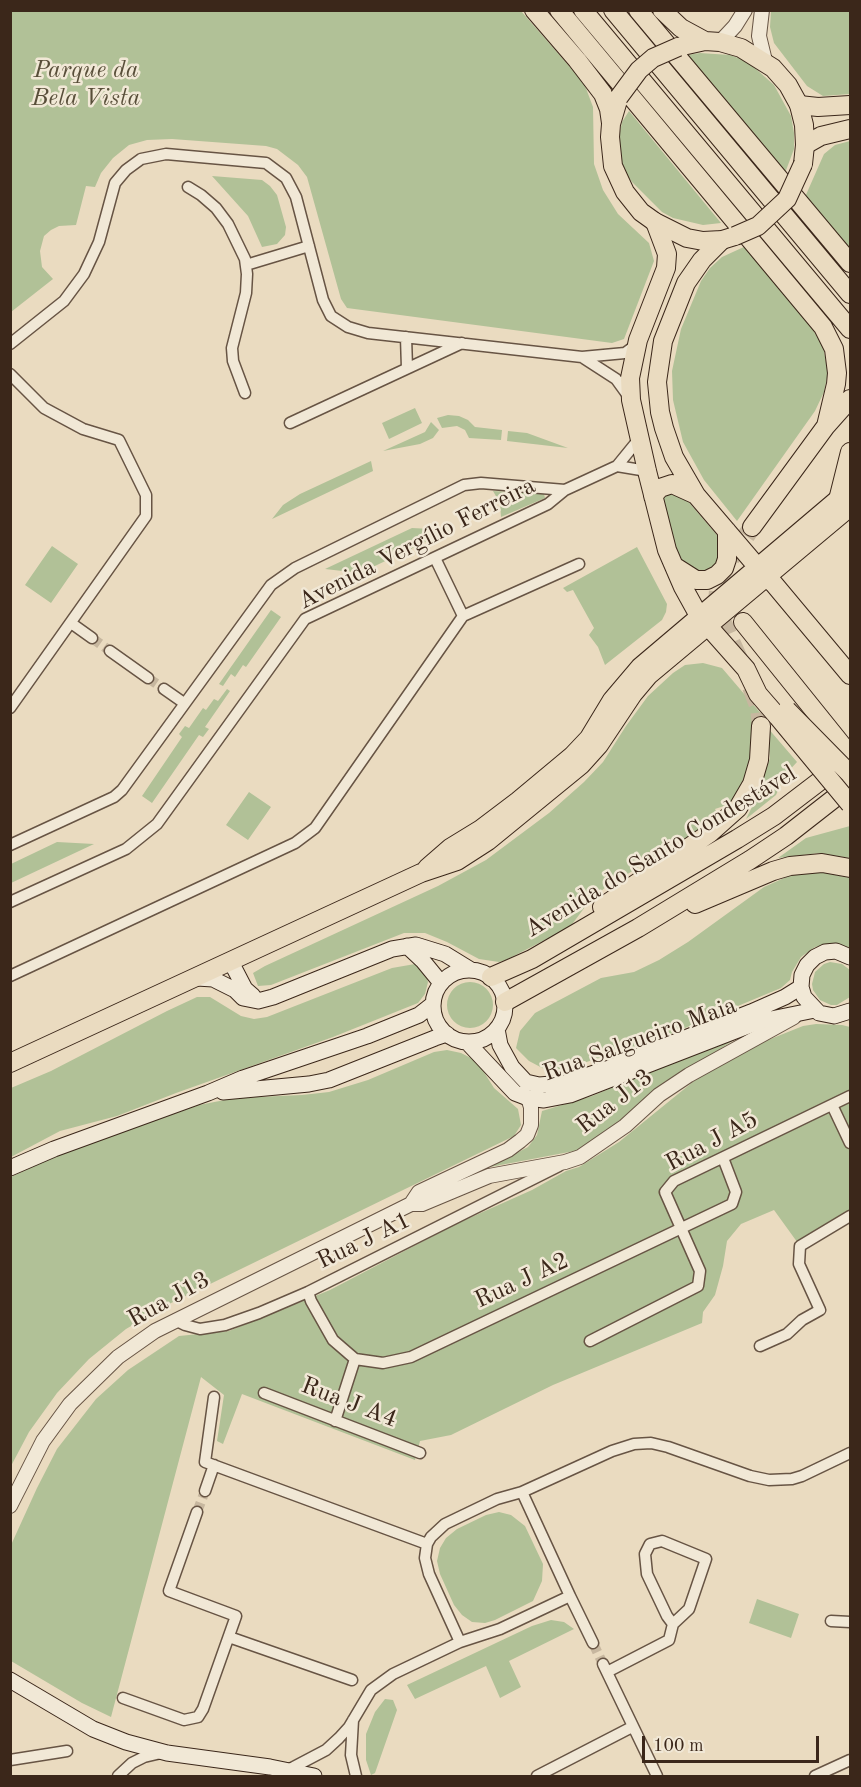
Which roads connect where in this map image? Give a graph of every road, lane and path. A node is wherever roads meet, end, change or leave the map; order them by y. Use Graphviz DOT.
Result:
graph roads {
  1 [pos="534,10"];
  2 [pos="559,10"];
  3 [pos="583,10"];
  4 [pos="613,10"];
  5 [pos="638,10"];
  6 [pos="662,10"];
  7 [pos="746,10"];
  8 [pos="762,10"];
  9 [pos="712,42"];
  10 [pos="765,62"];
  11 [pos="799,105"];
  12 [pos="850,105"];
  13 [pos="611,124"];
  14 [pos="850,129"];
  15 [pos="804,155"];
  16 [pos="188,187"];
  17 [pos="655,222"];
  18 [pos="729,238"];
  19 [pos="309,246"];
  20 [pos="850,263"];
  21 [pos="246,265"];
  22 [pos="850,294"];
  23 [pos="850,329"];
  24 [pos="406,337"];
  25 [pos="462,343"];
  26 [pos="10,344"];
  27 [pos="636,345"];
  28 [pos="582,357"];
  29 [pos="407,368"];
  30 [pos="10,374"];
  31 [pos="245,393"];
  32 [pos="850,399"];
  33 [pos="631,400"];
  34 [pos="290,423"];
  35 [pos="826,426"];
  36 [pos="639,439"];
  37 [pos="850,452"];
  38 [pos="616,466"];
  39 [pos="647,471"];
  40 [pos="564,490"];
  41 [pos="696,495"];
  42 [pos="653,496"];
  43 [pos="846,499"];
  44 [pos="752,527"];
  45 [pos="727,531"];
  46 [pos="435,558"];
  47 [pos="579,564"];
  48 [pos="672,565"];
  49 [pos="762,572"];
  50 [pos="463,616"];
  51 [pos="703,621"];
  52 [pos="743,622"];
  53 [pos="71,623"];
  54 [pos="92,638"];
  55 [pos="110,651"];
  56 [pos="850,675"];
  57 [pos="148,678"];
  58 [pos="164,689"];
  59 [pos="184,703"];
  60 [pos="10,708"];
  61 [pos="783,714"];
  62 [pos="761,726"];
  63 [pos="850,757"];
  64 [pos="850,774"];
  65 [pos="850,786"];
  66 [pos="850,804"];
  67 [pos="10,845"];
  68 [pos="850,868"];
  69 [pos="10,902"];
  70 [pos="638,928"];
  71 [pos="563,941"];
  72 [pos="407,946"];
  73 [pos="850,957"];
  74 [pos="231,962"];
  75 [pos="471,970"];
  76 [pos="10,976"];
  77 [pos="491,977"];
  78 [pos="197,978"];
  79 [pos="441,983"];
  80 [pos="801,987"];
  81 [pos="235,990"];
  82 [pos="264,1000"];
  83 [pos="505,1002"];
  84 [pos="433,1004"];
  85 [pos="808,1012"];
  86 [pos="848,1014"];
  87 [pos="497,1029"];
  88 [pos="447,1034"];
  89 [pos="467,1042"];
  90 [pos="10,1063"];
  91 [pos="208,1093"];
  92 [pos="850,1096"];
  93 [pos="528,1098"];
  94 [pos="832,1105"];
  95 [pos="850,1143"];
  96 [pos="723,1158"];
  97 [pos="565,1162"];
  98 [pos="10,1168"];
  99 [pos="411,1204"];
  100 [pos="850,1216"];
  101 [pos="681,1229"];
  102 [pos="308,1292"];
  103 [pos="175,1320"];
  104 [pos="590,1341"];
  105 [pos="760,1346"];
  106 [pos="355,1359"];
  107 [pos="264,1394"];
  108 [pos="214,1397"];
  109 [pos="335,1420"];
  110 [pos="420,1453"];
  111 [pos="850,1454"];
  112 [pos="214,1465"];
  113 [pos="205,1491"];
  114 [pos="522,1492"];
  115 [pos="10,1506"];
  116 [pos="197,1512"];
  117 [pos="427,1544"];
  118 [pos="570,1596"];
  119 [pos="831,1620"];
  120 [pos="850,1622"];
  121 [pos="673,1624"];
  122 [pos="229,1637"];
  123 [pos="460,1642"];
  124 [pos="592,1643"];
  125 [pos="10,1680"];
  126 [pos="352,1680"];
  127 [pos="123,1698"];
  128 [pos="353,1720"];
  129 [pos="632,1727"];
  130 [pos="67,1751"];
  131 [pos="167,1753"];
  132 [pos="10,1760"];
  133 [pos="850,1760"];
  134 [pos="288,1770"];
  135 [pos="118,1776"];
  136 [pos="314,1776"];
  137 [pos="356,1776"];
  138 [pos="537,1776"];
  139 [pos="657,1776"];
  140 [pos="815,1776"];
  1 -- 13 [label="main road"];
  2 -- 35 [label="main road"];
  3 -- 23 [label="main road"];
  4 -- 22 [label="main road"];
  5 -- 20 [label="main road"];
  6 -- 9 [label="main road"];
  7 -- 9 [label="street"];
  8 -- 10 [label="street"];
  9 -- 10 [label="main road"];
  9 -- 13 [label="main road, bridge"];
  10 -- 11 [label="main road"];
  11 -- 12 [label="main road"];
  11 -- 15 [label="main road"];
  13 -- 17 [label="main road"];
  14 -- 15 [label="main road"];
  15 -- 18 [label="main road, bridge"];
  16 -- 21 [label="street"];
  17 -- 18 [label="main road"];
  17 -- 27 [label="main road"];
  18 -- 41 [label="main road"];
  19 -- 21 [label="street"];
  19 -- 24 [label="street"];
  19 -- 26 [label="street"];
  21 -- 31 [label="street"];
  24 -- 25 [label="street"];
  24 -- 29 [label="street"];
  25 -- 28 [label="street"];
  25 -- 29 [label="street"];
  27 -- 28 [label="street"];
  27 -- 33 [label="main road"];
  28 -- 33 [label="street"];
  29 -- 34 [label="street"];
  30 -- 53 [label="street"];
  32 -- 35 [label="main road"];
  33 -- 36 [label="main road"];
  35 -- 44 [label="main road"];
  36 -- 38 [label="street, Avenida Vergílio Ferreira"];
  36 -- 39 [label="main road"];
  37 -- 43 [label="main road"];
  38 -- 39 [label="street"];
  38 -- 40 [label="street, Avenida Vergílio Ferreira"];
  39 -- 42 [label="main road"];
  40 -- 46 [label="street, Avenida Vergílio Ferreira"];
  40 -- 59 [label="street, Avenida Vergílio Ferreira"];
  41 -- 42 [label="main road"];
  41 -- 45 [label="main road"];
  42 -- 48 [label="main road"];
  43 -- 49 [label="main road"];
  45 -- 48 [label="main road"];
  45 -- 49 [label="main road"];
  46 -- 50 [label="street"];
  46 -- 69 [label="street, Avenida Vergílio Ferreira"];
  47 -- 50 [label="street"];
  48 -- 51 [label="main road"];
  49 -- 51 [label="main road"];
  49 -- 56 [label="main road"];
  50 -- 76 [label="street"];
  51 -- 61 [label="main road"];
  51 -- 74 [label="main road"];
  52 -- 63 [label="main road"];
  53 -- 54 [label="street"];
  53 -- 60 [label="street"];
  55 -- 57 [label="street"];
  58 -- 59 [label="street"];
  59 -- 67 [label="street, Avenida Vergílio Ferreira"];
  61 -- 64 [label="main road, bridge"];
  61 -- 66 [label="main road, bridge"];
  62 -- 71 [label="main road"];
  63 -- 71 [label="main road, Avenida do Santo Condestável"];
  65 -- 70 [label="main road, Avenida do Santo Condestável"];
  68 -- 70 [label="main road"];
  70 -- 83 [label="main road, Avenida do Santo Condestável"];
  71 -- 77 [label="main road, Avenida do Santo Condestável"];
  72 -- 75 [label="main road"];
  72 -- 79 [label="main road"];
  72 -- 82 [label="main road"];
  73 -- 80 [label="main road"];
  74 -- 78 [label="main road"];
  74 -- 81 [label="main road"];
  74 -- 82 [label="main road"];
  75 -- 77 [label="main road"];
  75 -- 79 [label="main road"];
  77 -- 83 [label="main road"];
  78 -- 81 [label="main road"];
  78 -- 90 [label="main road"];
  79 -- 84 [label="main road"];
  80 -- 85 [label="main road"];
  80 -- 87 [label="main road, Rua Salgueiro Maia"];
  81 -- 82 [label="main road"];
  83 -- 87 [label="main road"];
  84 -- 88 [label="main road"];
  84 -- 91 [label="main road"];
  85 -- 86 [label="main road"];
  85 -- 93 [label="main road, Rua Salgueiro Maia"];
  85 -- 97 [label="street, Rua J13"];
  87 -- 89 [label="main road"];
  88 -- 89 [label="main road"];
  88 -- 91 [label="main road"];
  89 -- 93 [label="main road, Rua Salgueiro Maia"];
  91 -- 98 [label="main road"];
  92 -- 94 [label="street, Rua J A5"];
  93 -- 99 [label="street, Rua J13"];
  94 -- 95 [label="street"];
  94 -- 96 [label="street, Rua J A5"];
  96 -- 101 [label="street, Rua J A2"];
  96 -- 101 [label="street, Rua J A5"];
  97 -- 99 [label="street, Rua J13"];
  97 -- 102 [label="street, Rua J A1"];
  99 -- 103 [label="street, Rua J13"];
  100 -- 105 [label="street"];
  101 -- 104 [label="street, Rua J A5"];
  101 -- 106 [label="street, Rua J A2"];
  102 -- 103 [label="street, Rua J A1"];
  102 -- 106 [label="street"];
  103 -- 115 [label="street, Rua J13"];
  106 -- 109 [label="street"];
  107 -- 109 [label="street, Rua J A4"];
  108 -- 112 [label="street"];
  109 -- 110 [label="street, Rua J A4"];
  111 -- 114 [label="street"];
  112 -- 113 [label="street"];
  112 -- 117 [label="street"];
  114 -- 117 [label="street"];
  114 -- 118 [label="street"];
  116 -- 122 [label="street"];
  117 -- 123 [label="street"];
  118 -- 123 [label="street"];
  118 -- 124 [label="street"];
  119 -- 120 [label="street"];
  121 -- 121 [label="street"];
  121 -- 129 [label="street"];
  122 -- 126 [label="street"];
  122 -- 127 [label="street"];
  123 -- 128 [label="street"];
  125 -- 131 [label="main road"];
  128 -- 134 [label="street"];
  128 -- 137 [label="street"];
  129 -- 138 [label="street"];
  129 -- 139 [label="street"];
  130 -- 132 [label="street"];
  131 -- 134 [label="main road"];
  131 -- 135 [label="street"];
  133 -- 140 [label="street"];
  134 -- 136 [label="main road"];
}
